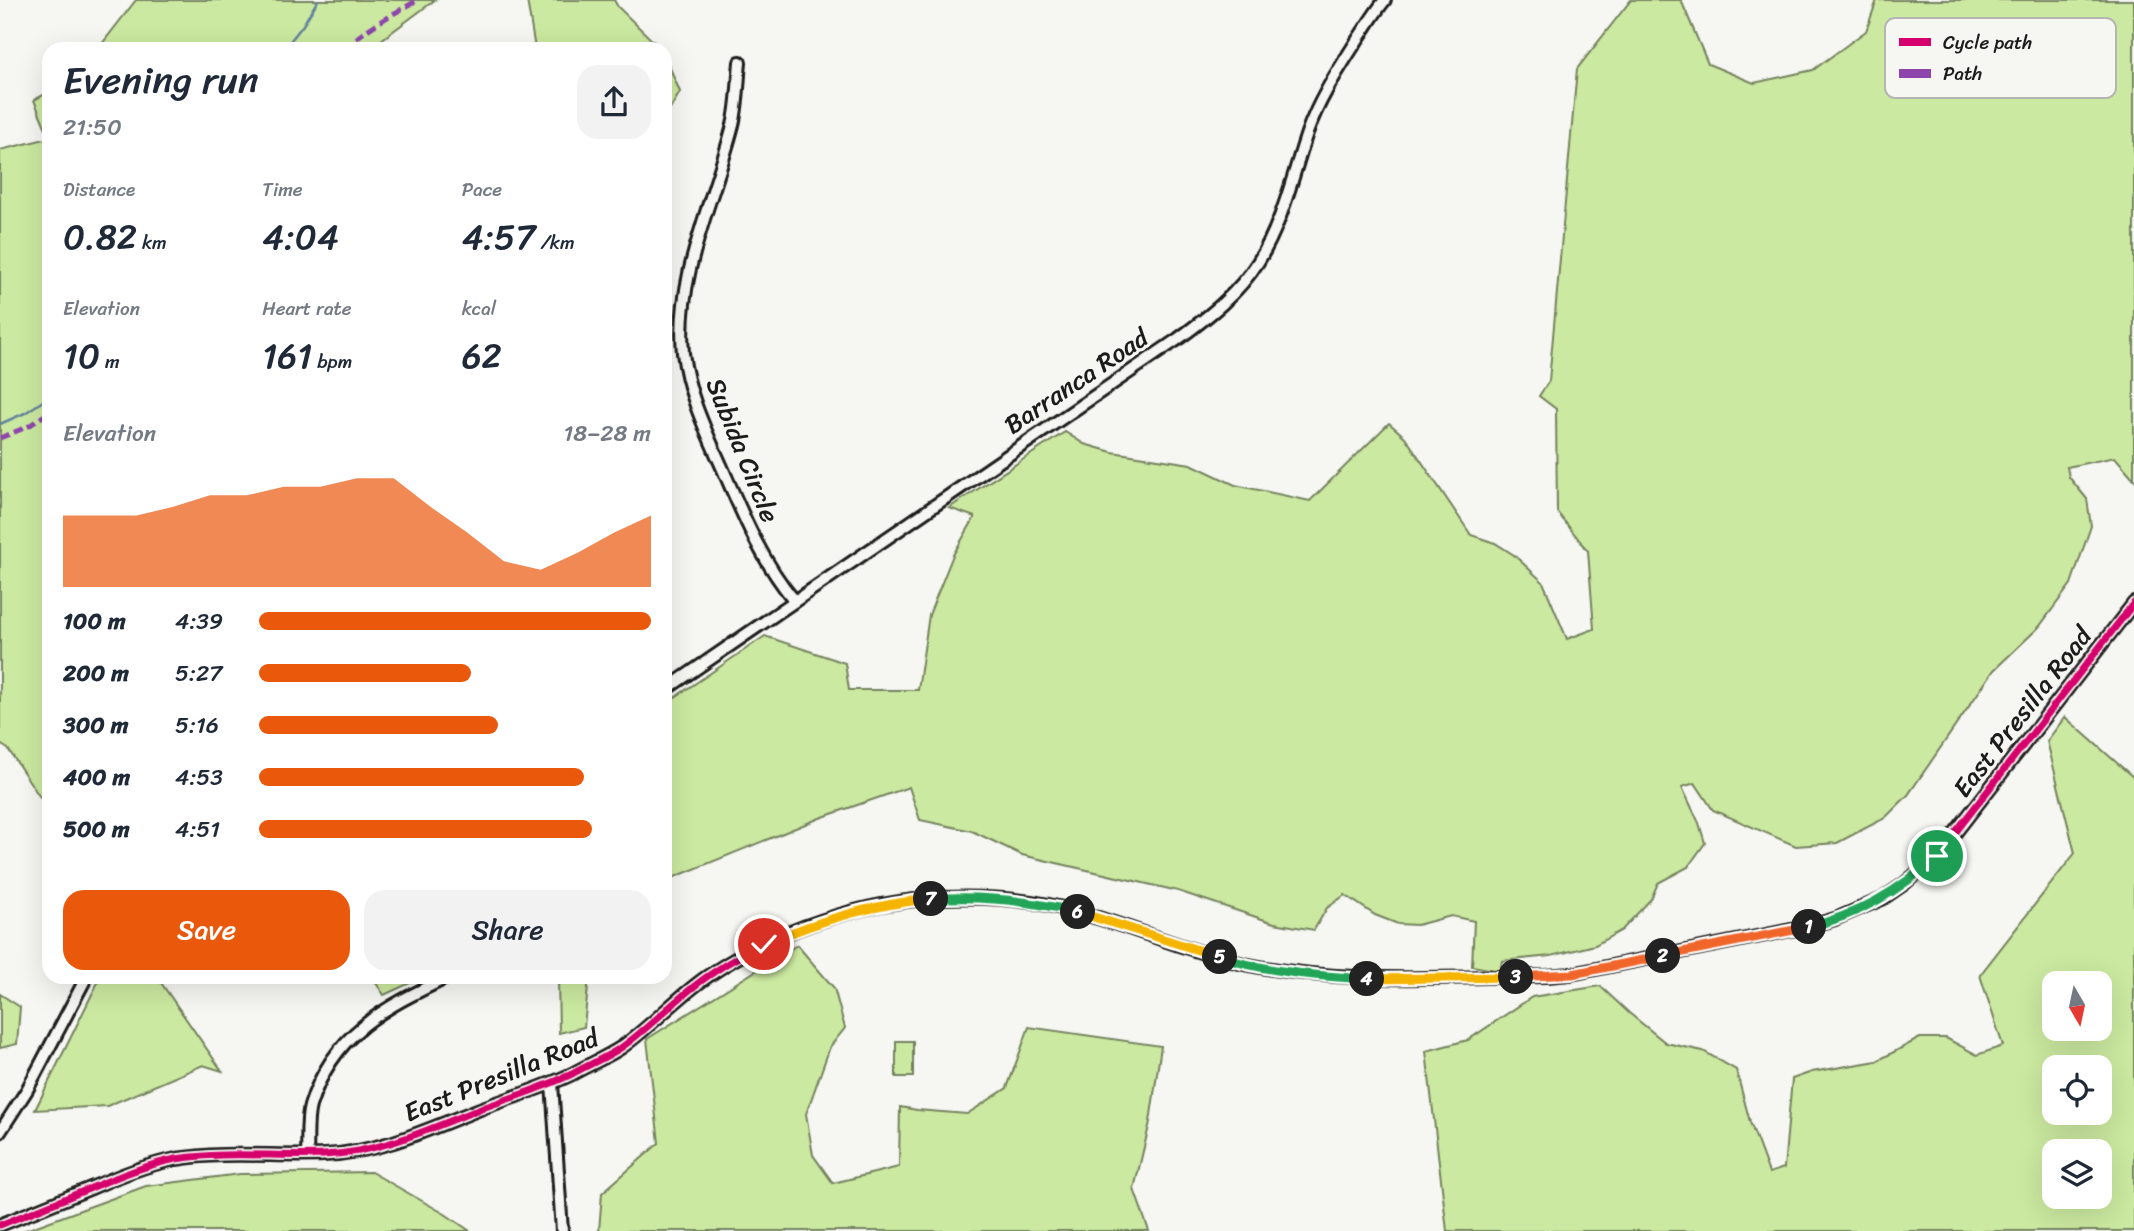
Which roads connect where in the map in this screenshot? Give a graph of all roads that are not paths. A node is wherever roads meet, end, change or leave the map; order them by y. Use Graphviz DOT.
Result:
graph roads {
  1 [pos="1379,2"];
  2 [pos="740,62"];
  3 [pos="794,600"];
  4 [pos="2134,603"];
  5 [pos="672,685"];
  6 [pos="83,984"];
  7 [pos="434,984"];
  8 [pos="552,1083"];
  9 [pos="0,1132"];
  10 [pos="307,1155"];
  11 [pos="0,1225"];
  12 [pos="562,1231"];
  1 -- 3 [label="street, Barranca Road"];
  2 -- 3 [label="street, Subida Circle"];
  3 -- 5 [label="street, Barranca Road"];
  4 -- 8 [label="street, East Presilla Road"];
  6 -- 9 [label="street"];
  7 -- 10 [label="street"];
  8 -- 10 [label="street, East Presilla Road"];
  8 -- 12 [label="street"];
  10 -- 11 [label="street, East Presilla Road"];
}
